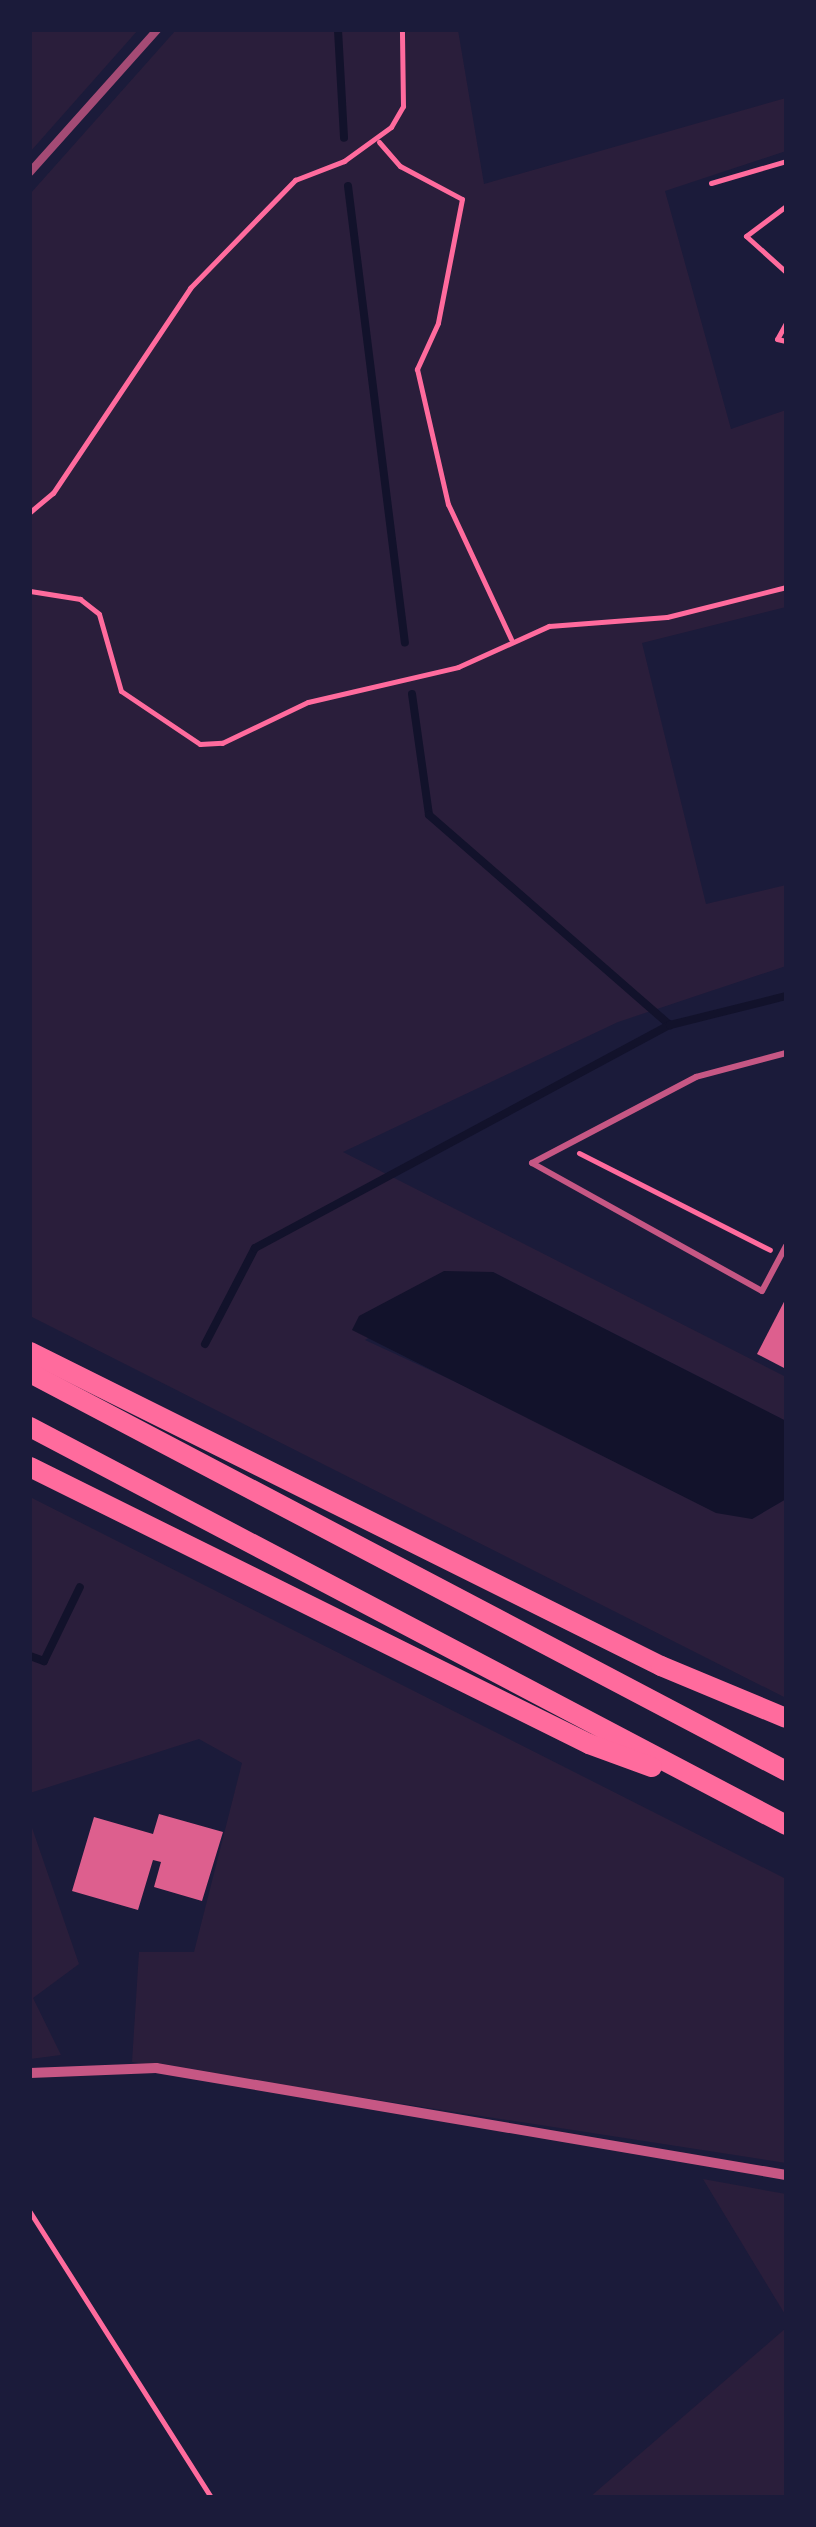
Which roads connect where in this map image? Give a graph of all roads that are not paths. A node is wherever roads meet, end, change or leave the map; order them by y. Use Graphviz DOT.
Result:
graph roads {
  1 [pos="786,1053"];
  2 [pos="786,1246"];
  3 [pos="30,1352"];
  4 [pos="30,1373"];
  5 [pos="30,1427"];
  6 [pos="30,1467"];
  7 [pos="786,1718"];
  8 [pos="786,1772"];
  9 [pos="725,1793"];
  10 [pos="786,1825"];
  11 [pos="30,2073"];
  12 [pos="786,2175"];
  1 -- 2 [label="lane"];
  3 -- 7 [label="highway"];
  4 -- 8 [label="highway"];
  5 -- 9 [label="highway"];
  6 -- 9 [label="highway"];
  9 -- 10 [label="highway"];
  11 -- 12 [label="street"];
}
